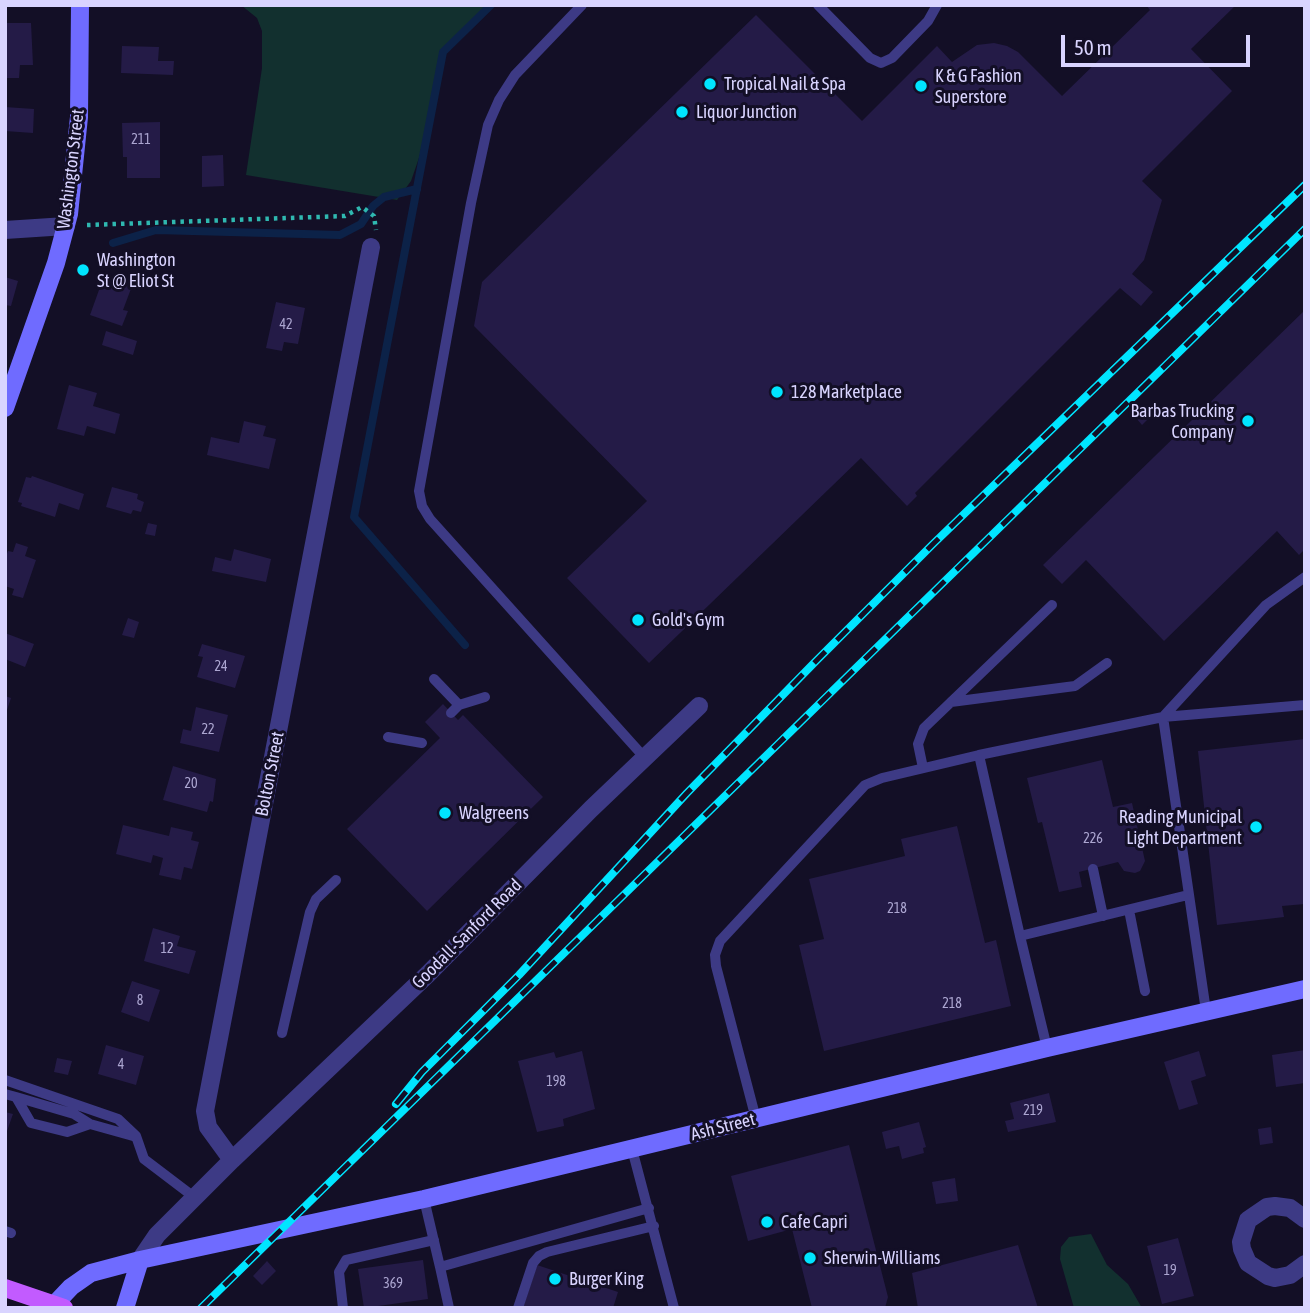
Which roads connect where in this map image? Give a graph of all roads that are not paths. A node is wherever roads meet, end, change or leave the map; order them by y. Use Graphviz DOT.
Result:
graph roads {
  1 [pos="80,5"];
  2 [pos="582,5"];
  3 [pos="818,5"];
  4 [pos="937,5"];
  5 [pos="66,226"];
  6 [pos="5,230"];
  7 [pos="370,247"];
  8 [pos="5,408"];
  9 [pos="1305,577"];
  10 [pos="1052,605"];
  11 [pos="1107,663"];
  12 [pos="434,679"];
  13 [pos="485,697"];
  14 [pos="951,702"];
  15 [pos="1305,705"];
  16 [pos="699,706"];
  17 [pos="1163,717"];
  18 [pos="388,737"];
  19 [pos="422,743"];
  20 [pos="979,755"];
  21 [pos="645,757"];
  22 [pos="923,768"];
  23 [pos="1093,869"];
  24 [pos="336,880"];
  25 [pos="1188,895"];
  26 [pos="1129,910"];
  27 [pos="1103,916"];
  28 [pos="1020,936"];
  29 [pos="1305,989"];
  30 [pos="1145,991"];
  31 [pos="1206,1011"];
  32 [pos="282,1033"];
  33 [pos="1046,1048"];
  34 [pos="5,1080"];
  35 [pos="11,1096"];
  36 [pos="756,1119"];
  37 [pos="90,1124"];
  38 [pos="136,1136"];
  39 [pos="632,1149"];
  40 [pos="232,1160"];
  41 [pos="194,1197"];
  42 [pos="424,1199"];
  43 [pos="649,1208"];
  44 [pos="1304,1217"];
  45 [pos="654,1226"];
  46 [pos="434,1240"];
  47 [pos="140,1260"];
  48 [pos="1305,1264"];
  49 [pos="440,1267"];
  50 [pos="5,1288"];
  51 [pos="59,1306"];
  52 [pos="125,1308"];
  53 [pos="343,1308"];
  54 [pos="449,1308"];
  55 [pos="518,1308"];
  56 [pos="674,1308"];
  1 -- 5 [label="street, Washington Street"];
  2 -- 21 [label="lane"];
  3 -- 4 [label="lane"];
  5 -- 6 [label="street"];
  5 -- 8 [label="street, Washington Street"];
  7 -- 40 [label="street, Bolton Street"];
  9 -- 17 [label="lane"];
  10 -- 14 [label="lane"];
  11 -- 14 [label="lane"];
  12 -- 13 [label="lane"];
  14 -- 22 [label="lane"];
  15 -- 17 [label="lane"];
  16 -- 21 [label="street, Goodall-Sanford Road"];
  17 -- 20 [label="lane"];
  17 -- 25 [label="lane"];
  18 -- 19 [label="lane"];
  20 -- 22 [label="lane"];
  20 -- 28 [label="lane"];
  21 -- 40 [label="street, Goodall-Sanford Road"];
  22 -- 36 [label="lane"];
  23 -- 27 [label="lane"];
  24 -- 32 [label="lane"];
  25 -- 26 [label="lane"];
  25 -- 31 [label="lane"];
  26 -- 27 [label="lane"];
  26 -- 30 [label="lane"];
  27 -- 28 [label="lane"];
  28 -- 33 [label="lane"];
  29 -- 31 [label="street, Ash Street"];
  31 -- 33 [label="street, Ash Street"];
  33 -- 36 [label="street, Ash Street"];
  34 -- 38 [label="lane"];
  35 -- 37 [label="lane"];
  35 -- 37 [label="lane"];
  36 -- 39 [label="street, Ash Street"];
  37 -- 38 [label="lane"];
  38 -- 41 [label="lane"];
  39 -- 42 [label="street, Ash Street"];
  39 -- 43 [label="lane"];
  40 -- 41 [label="street"];
  41 -- 47 [label="street"];
  42 -- 46 [label="lane"];
  42 -- 47 [label="street, Ash Street"];
  43 -- 45 [label="lane"];
  43 -- 49 [label="lane"];
  44 -- 48 [label="street"];
  45 -- 55 [label="lane"];
  45 -- 56 [label="lane"];
  46 -- 49 [label="lane"];
  46 -- 53 [label="lane"];
  47 -- 51 [label="street, Ash Street"];
  47 -- 52 [label="street"];
  49 -- 54 [label="lane"];
  50 -- 51 [label="main road"];
}
